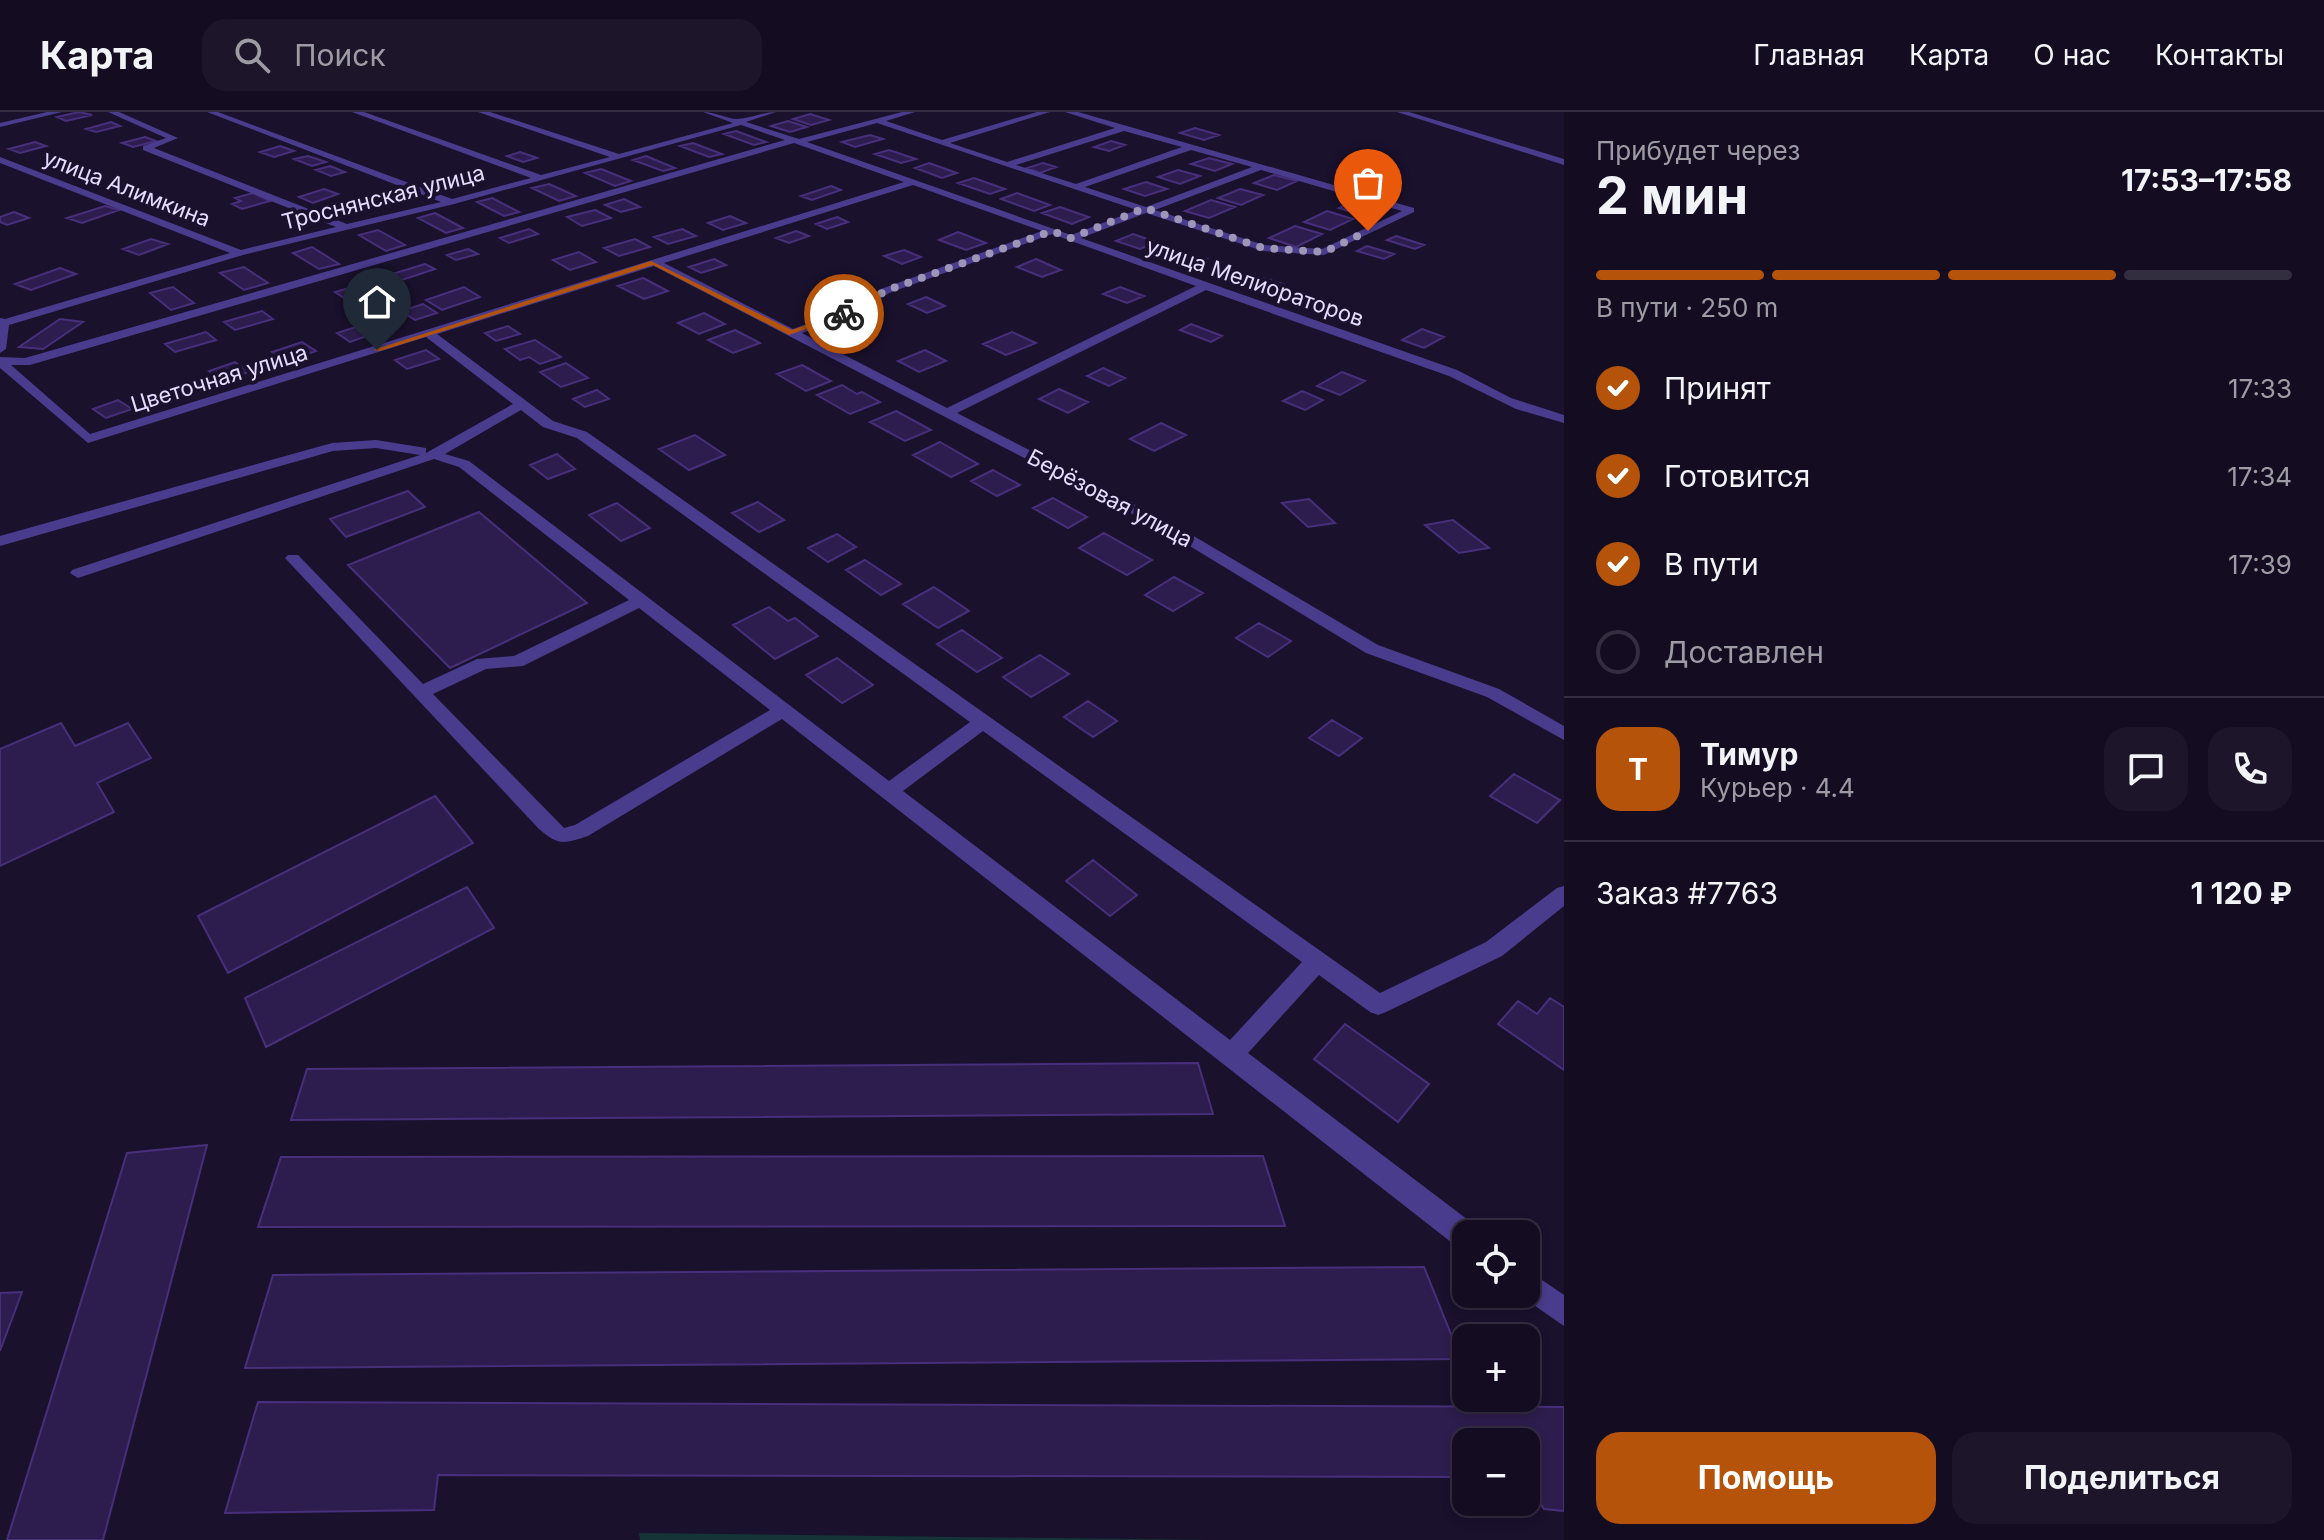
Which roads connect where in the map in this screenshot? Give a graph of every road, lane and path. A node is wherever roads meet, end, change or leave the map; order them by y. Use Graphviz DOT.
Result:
graph roads {
  1 [pos="58,112"];
  2 [pos="112,112"];
  3 [pos="211,112"];
  4 [pos="356,112"];
  5 [pos="482,112"];
  6 [pos="707,112"];
  7 [pos="772,112"];
  8 [pos="911,112"];
  9 [pos="1046,112"];
  10 [pos="1069,112"];
  11 [pos="1401,112"];
  12 [pos="878,121"];
  13 [pos="741,122"];
  14 [pos="0,125"];
  15 [pos="1124,128"];
  16 [pos="797,140"];
  17 [pos="941,143"];
  18 [pos="1191,147"];
  19 [pos="620,157"];
  20 [pos="0,160"];
  21 [pos="1564,162"];
  22 [pos="1007,165"];
  23 [pos="1261,167"];
  24 [pos="541,178"];
  25 [pos="911,183"];
  26 [pos="1077,187"];
  27 [pos="451,202"];
  28 [pos="1145,208"];
  29 [pos="346,227"];
  30 [pos="1052,231"];
  31 [pos="1071,238"];
  32 [pos="240,253"];
  33 [pos="654,262"];
  34 [pos="1205,286"];
  35 [pos="1,323"];
  36 [pos="428,333"];
  37 [pos="792,333"];
  38 [pos="0,349"];
  39 [pos="0,362"];
  40 [pos="520,405"];
  41 [pos="947,413"];
  42 [pos="1564,419"];
  43 [pos="427,453"];
  44 [pos="0,541"];
  45 [pos="293,558"];
  46 [pos="78,573"];
  47 [pos="642,600"];
  48 [pos="421,692"];
  49 [pos="783,710"];
  50 [pos="983,722"];
  51 [pos="1564,734"];
  52 [pos="889,791"];
  53 [pos="1564,894"];
  54 [pos="1317,961"];
  55 [pos="1231,1055"];
  56 [pos="1452,1225"];
  57 [pos="1540,1294"];
  58 [pos="1564,1312"];
  1 -- 14 [label="street"];
  2 -- 29 [label="street"];
  3 -- 27 [label="street"];
  4 -- 24 [label="street"];
  5 -- 19 [label="street"];
  6 -- 13 [label="street, улица Мелиораторов"];
  7 -- 13 [label="street, Троснянская улица"];
  8 -- 12 [label="street"];
  9 -- 17 [label="street"];
  10 -- 15 [label="street"];
  11 -- 21 [label="street"];
  12 -- 16 [label="street"];
  12 -- 17 [label="street"];
  13 -- 16 [label="street, улица Мелиораторов"];
  13 -- 19 [label="street, Троснянская улица"];
  15 -- 18 [label="street"];
  15 -- 22 [label="street"];
  16 -- 25 [label="street, улица Мелиораторов"];
  16 -- 39 [label="street"];
  17 -- 22 [label="street"];
  18 -- 23 [label="street"];
  18 -- 26 [label="street"];
  19 -- 24 [label="street, Троснянская улица"];
  20 -- 32 [label="street, улица Алимкина"];
  22 -- 26 [label="street"];
  23 -- 28 [label="street"];
  23 -- 28 [label="street"];
  24 -- 27 [label="street, Троснянская улица"];
  25 -- 30 [label="street, улица Мелиораторов"];
  25 -- 33 [label="street, Цветочная улица"];
  26 -- 28 [label="street"];
  27 -- 29 [label="street, Троснянская улица"];
  28 -- 31 [label="street"];
  29 -- 32 [label="street, Троснянская улица"];
  30 -- 31 [label="street, улица Мелиораторов"];
  30 -- 37 [label="street"];
  31 -- 34 [label="street, улица Мелиораторов"];
  32 -- 35 [label="street, Троснянская улица"];
  33 -- 36 [label="street, Цветочная улица"];
  33 -- 37 [label="street, Берёзовая улица"];
  34 -- 41 [label="street"];
  34 -- 42 [label="street, улица Мелиораторов"];
  35 -- 38 [label="street"];
  36 -- 39 [label="street, Цветочная улица"];
  36 -- 40 [label="street"];
  37 -- 41 [label="street, Берёзовая улица"];
  40 -- 43 [label="street"];
  40 -- 50 [label="street"];
  41 -- 51 [label="street, Берёзовая улица"];
  43 -- 44 [label="street"];
  43 -- 46 [label="street"];
  43 -- 47 [label="street"];
  45 -- 48 [label="street"];
  47 -- 48 [label="street"];
  47 -- 49 [label="street"];
  48 -- 49 [label="street"];
  49 -- 52 [label="street"];
  50 -- 52 [label="street"];
  50 -- 54 [label="street"];
  52 -- 55 [label="street"];
  53 -- 54 [label="street"];
  54 -- 55 [label="street"];
  55 -- 56 [label="street"];
  57 -- 58 [label="street"];
}
